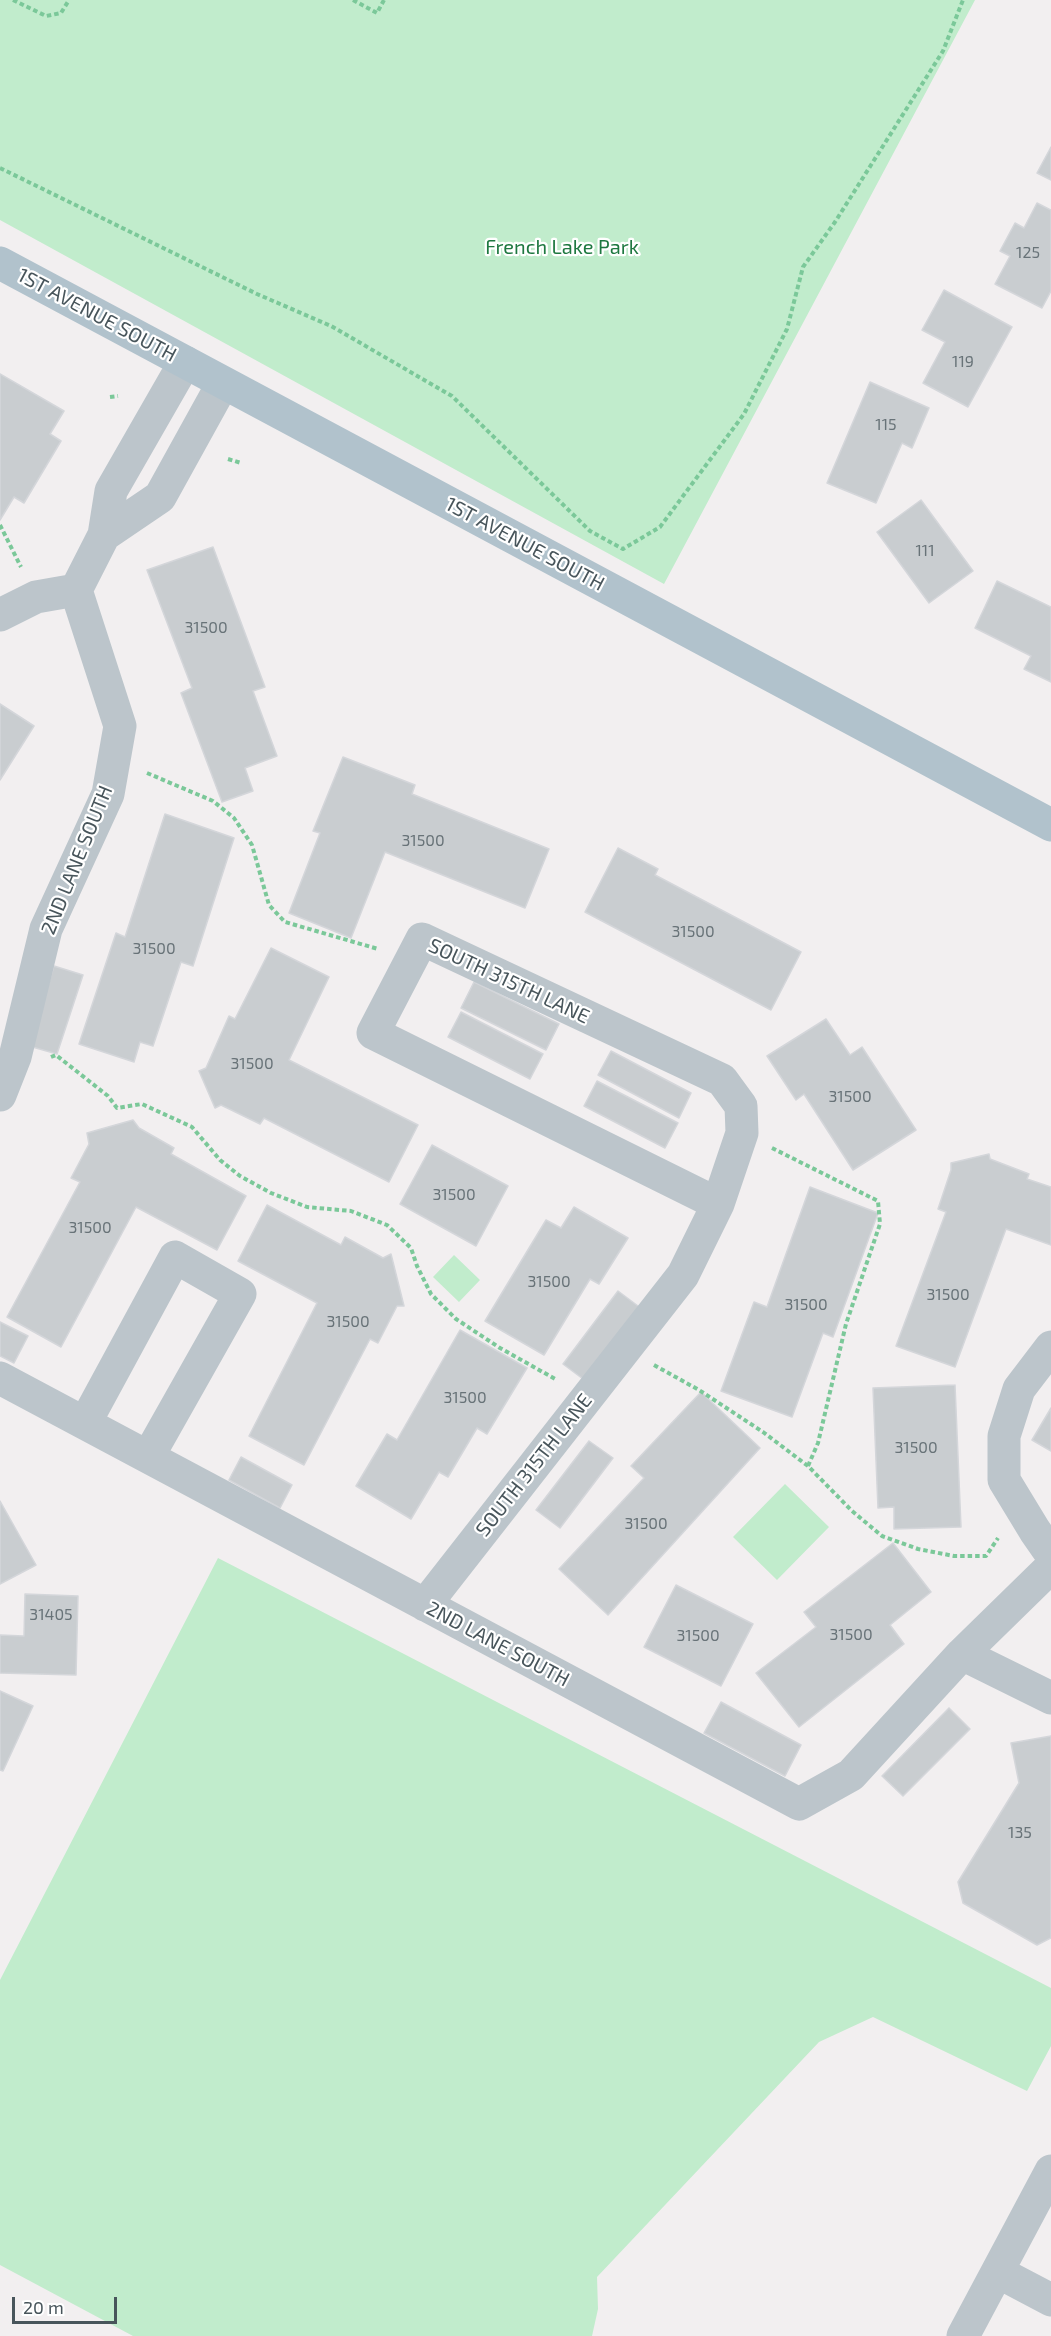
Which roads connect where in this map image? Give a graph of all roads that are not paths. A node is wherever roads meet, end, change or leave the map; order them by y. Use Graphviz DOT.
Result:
graph roads {
  1 [pos="0,263"];
  2 [pos="185,362"];
  3 [pos="223,383"];
  4 [pos="104,535"];
  5 [pos="76,590"];
  6 [pos="0,615"];
  7 [pos="1051,825"];
  8 [pos="3,1089"];
  9 [pos="718,1204"];
  10 [pos="1051,1347"];
  11 [pos="0,1378"];
  12 [pos="85,1423"];
  13 [pos="147,1457"];
  14 [pos="1051,1554"];
  15 [pos="1051,1567"];
  16 [pos="425,1605"];
  17 [pos="962,1654"];
  18 [pos="1051,1698"];
  19 [pos="1051,2171"];
  20 [pos="998,2272"];
  21 [pos="1051,2300"];
  22 [pos="963,2336"];
  1 -- 2 [label="main road, 1ST AVENUE SOUTH"];
  2 -- 3 [label="main road, 1ST AVENUE SOUTH"];
  2 -- 4 [label="street"];
  3 -- 4 [label="street"];
  3 -- 7 [label="main road, 1ST AVENUE SOUTH"];
  4 -- 5 [label="street"];
  5 -- 6 [label="street"];
  5 -- 8 [label="street, 2ND LANE SOUTH"];
  9 -- 9 [label="street, SOUTH 315TH LANE"];
  9 -- 16 [label="street, SOUTH 315TH LANE"];
  10 -- 14 [label="street"];
  11 -- 12 [label="street, 2ND LANE SOUTH"];
  12 -- 13 [label="street, 2ND LANE SOUTH"];
  12 -- 13 [label="street"];
  13 -- 16 [label="street, 2ND LANE SOUTH"];
  15 -- 17 [label="street, 2ND LANE SOUTH"];
  16 -- 17 [label="street, 2ND LANE SOUTH"];
  17 -- 18 [label="street"];
  19 -- 20 [label="street"];
  20 -- 21 [label="street"];
  20 -- 22 [label="street"];
}
